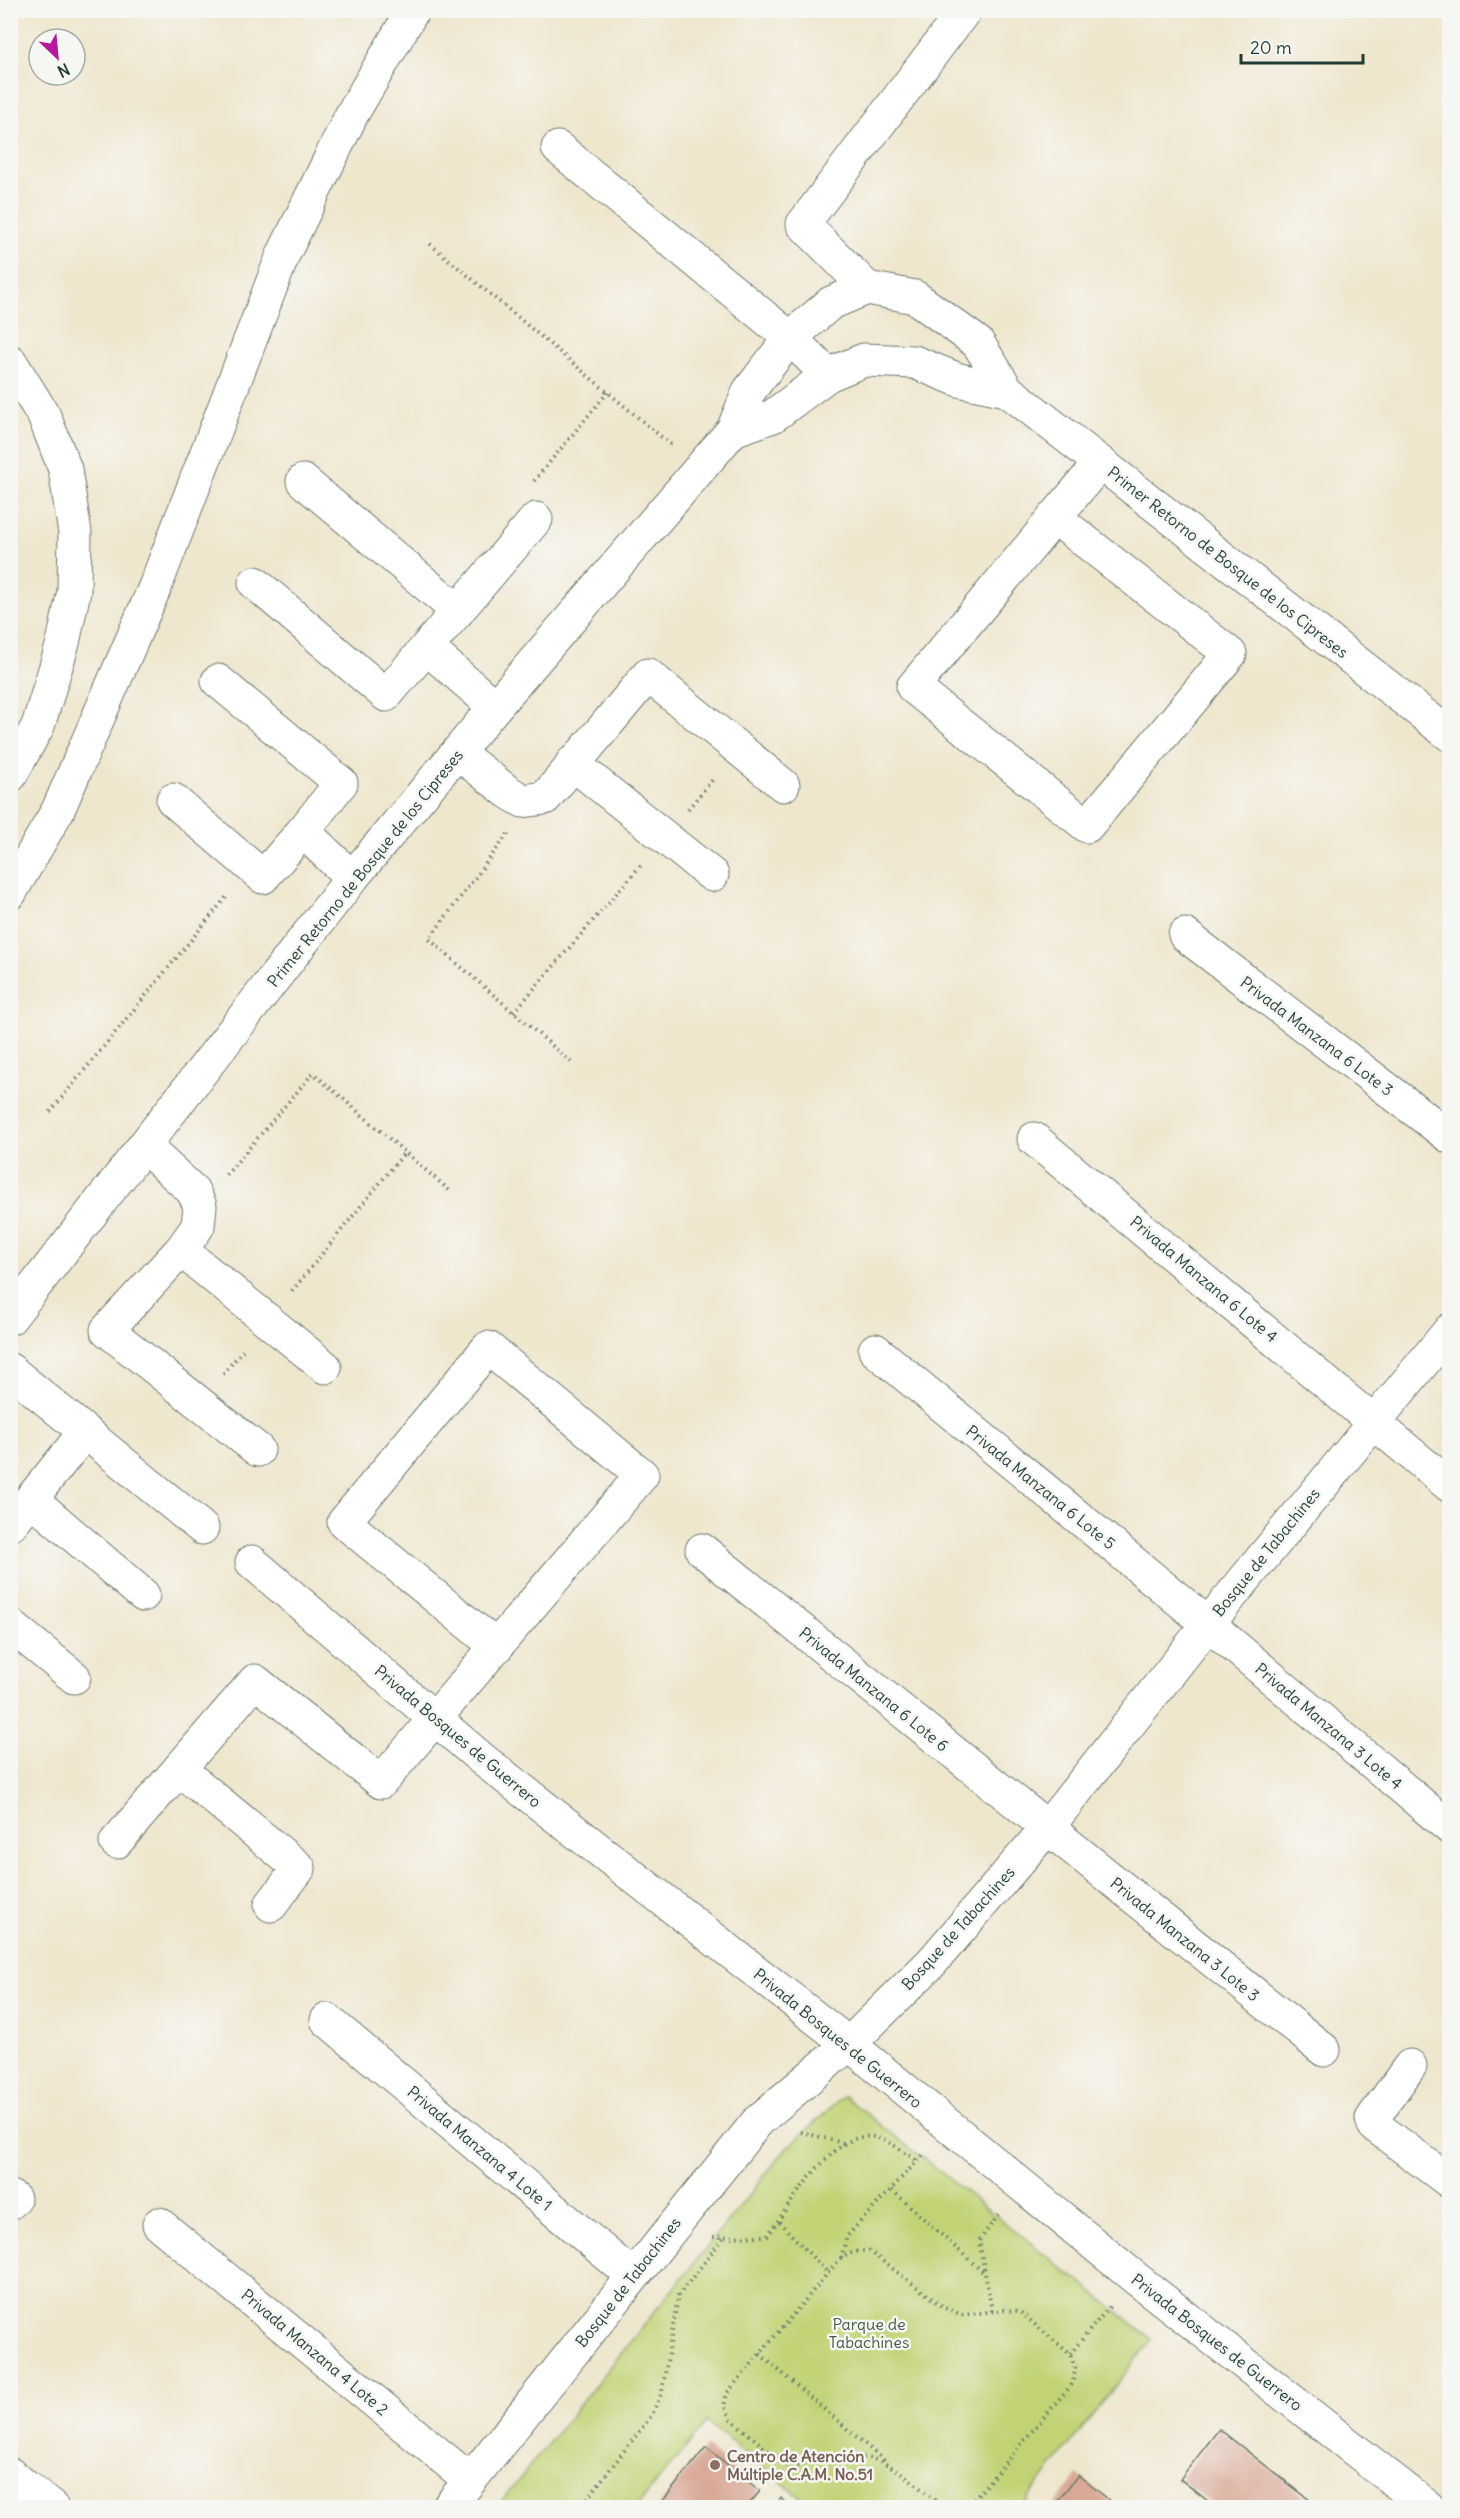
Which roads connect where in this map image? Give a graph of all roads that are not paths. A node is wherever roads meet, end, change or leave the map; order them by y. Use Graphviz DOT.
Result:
graph roads {
  1 [pos="413,10"];
  2 [pos="965,10"];
  3 [pos="558,148"];
  4 [pos="867,288"];
  5 [pos="790,338"];
  6 [pos="10,361"];
  7 [pos="828,375"];
  8 [pos="1007,390"];
  9 [pos="733,430"];
  10 [pos="1100,463"];
  11 [pos="303,480"];
  12 [pos="1054,517"];
  13 [pos="536,519"];
  14 [pos="255,584"];
  15 [pos="458,611"];
  16 [pos="427,648"];
  17 [pos="218,681"];
  18 [pos="495,707"];
  19 [pos="1449,735"];
  20 [pos="458,753"];
  21 [pos="573,763"];
  22 [pos="10,776"];
  23 [pos="783,786"];
  24 [pos="173,800"];
  25 [pos="303,831"];
  26 [pos="711,875"];
  27 [pos="352,878"];
  28 [pos="10,893"];
  29 [pos="1185,935"];
  30 [pos="1449,1137"];
  31 [pos="1034,1139"];
  32 [pos="144,1146"];
  33 [pos="181,1250"];
  34 [pos="10,1318"];
  35 [pos="1449,1330"];
  36 [pos="875,1350"];
  37 [pos="325,1367"];
  38 [pos="10,1370"];
  39 [pos="1374,1420"];
  40 [pos="85,1432"];
  41 [pos="258,1450"];
  42 [pos="1449,1486"];
  43 [pos="31,1499"];
  44 [pos="10,1525"];
  45 [pos="202,1528"];
  46 [pos="702,1550"];
  47 [pos="252,1562"];
  48 [pos="143,1594"];
  49 [pos="1208,1624"];
  50 [pos="10,1625"];
  51 [pos="497,1647"];
  52 [pos="74,1677"];
  53 [pos="435,1719"];
  54 [pos="179,1769"];
  55 [pos="1047,1828"];
  56 [pos="1449,1828"];
  57 [pos="116,1842"];
  58 [pos="271,1905"];
  59 [pos="327,2020"];
  60 [pos="849,2044"];
  61 [pos="1324,2050"];
  62 [pos="1410,2066"];
  63 [pos="1449,2182"];
  64 [pos="10,2197"];
  65 [pos="10,2204"];
  66 [pos="159,2224"];
  67 [pos="633,2276"];
  68 [pos="10,2474"];
  69 [pos="470,2480"];
  70 [pos="52,2508"];
  71 [pos="448,2508"];
  72 [pos="1429,2508"];
  1 -- 28 [label="main road"];
  2 -- 4 [label="main road"];
  3 -- 5 [label="main road"];
  4 -- 5 [label="main road, Primer Retorno de Bosque de los Cipreses"];
  4 -- 8 [label="main road, Primer Retorno de Bosque de los Cipreses"];
  5 -- 7 [label="main road"];
  5 -- 9 [label="main road, Primer Retorno de Bosque de los Cipreses"];
  6 -- 22 [label="main road"];
  7 -- 8 [label="main road, Primer Retorno de Bosque de los Cipreses"];
  7 -- 9 [label="main road, Primer Retorno de Bosque de los Cipreses"];
  8 -- 10 [label="main road, Primer Retorno de Bosque de los Cipreses"];
  9 -- 18 [label="main road, Primer Retorno de Bosque de los Cipreses"];
  10 -- 12 [label="main road"];
  10 -- 19 [label="main road, Primer Retorno de Bosque de los Cipreses"];
  11 -- 15 [label="main road"];
  12 -- 12 [label="main road"];
  13 -- 15 [label="main road"];
  14 -- 16 [label="main road"];
  15 -- 16 [label="main road"];
  16 -- 18 [label="main road"];
  17 -- 25 [label="main road"];
  18 -- 20 [label="main road, Primer Retorno de Bosque de los Cipreses"];
  20 -- 21 [label="main road"];
  20 -- 27 [label="main road, Primer Retorno de Bosque de los Cipreses"];
  21 -- 23 [label="main road"];
  21 -- 26 [label="main road"];
  24 -- 25 [label="main road"];
  25 -- 27 [label="main road"];
  27 -- 32 [label="main road, Primer Retorno de Bosque de los Cipreses"];
  29 -- 30 [label="main road, Privada Manzana 6 Lote 3"];
  31 -- 39 [label="main road, Privada Manzana 6 Lote 4"];
  32 -- 33 [label="main road"];
  32 -- 34 [label="main road, Primer Retorno de Bosque de los Cipreses"];
  33 -- 37 [label="main road"];
  33 -- 41 [label="main road"];
  35 -- 39 [label="main road, Bosque de Tabachines"];
  36 -- 49 [label="main road, Privada Manzana 6 Lote 5"];
  38 -- 40 [label="main road"];
  39 -- 42 [label="main road, Privada Manzana 6 Lote 4"];
  39 -- 49 [label="main road, Bosque de Tabachines"];
  40 -- 43 [label="main road"];
  40 -- 45 [label="main road"];
  43 -- 44 [label="main road"];
  43 -- 48 [label="main road"];
  46 -- 55 [label="main road, Privada Manzana 6 Lote 6"];
  47 -- 53 [label="main road, Privada Bosques de Guerrero"];
  49 -- 55 [label="main road, Bosque de Tabachines"];
  49 -- 56 [label="main road, Privada Manzana 3 Lote 4"];
  50 -- 52 [label="main road"];
  51 -- 51 [label="main road"];
  51 -- 53 [label="main road"];
  53 -- 54 [label="main road"];
  53 -- 60 [label="main road, Privada Bosques de Guerrero"];
  54 -- 57 [label="main road"];
  54 -- 58 [label="main road"];
  55 -- 60 [label="main road, Bosque de Tabachines"];
  55 -- 61 [label="main road, Privada Manzana 3 Lote 3"];
  59 -- 67 [label="main road, Privada Manzana 4 Lote 1"];
  60 -- 67 [label="main road, Bosque de Tabachines"];
  60 -- 72 [label="main road, Privada Bosques de Guerrero"];
  62 -- 63 [label="main road"];
  64 -- 65 [label="main road"];
  66 -- 69 [label="main road, Privada Manzana 4 Lote 2"];
  67 -- 69 [label="main road, Bosque de Tabachines"];
  68 -- 70 [label="main road"];
  69 -- 71 [label="main road, Bosque de Tabachines"];
}
